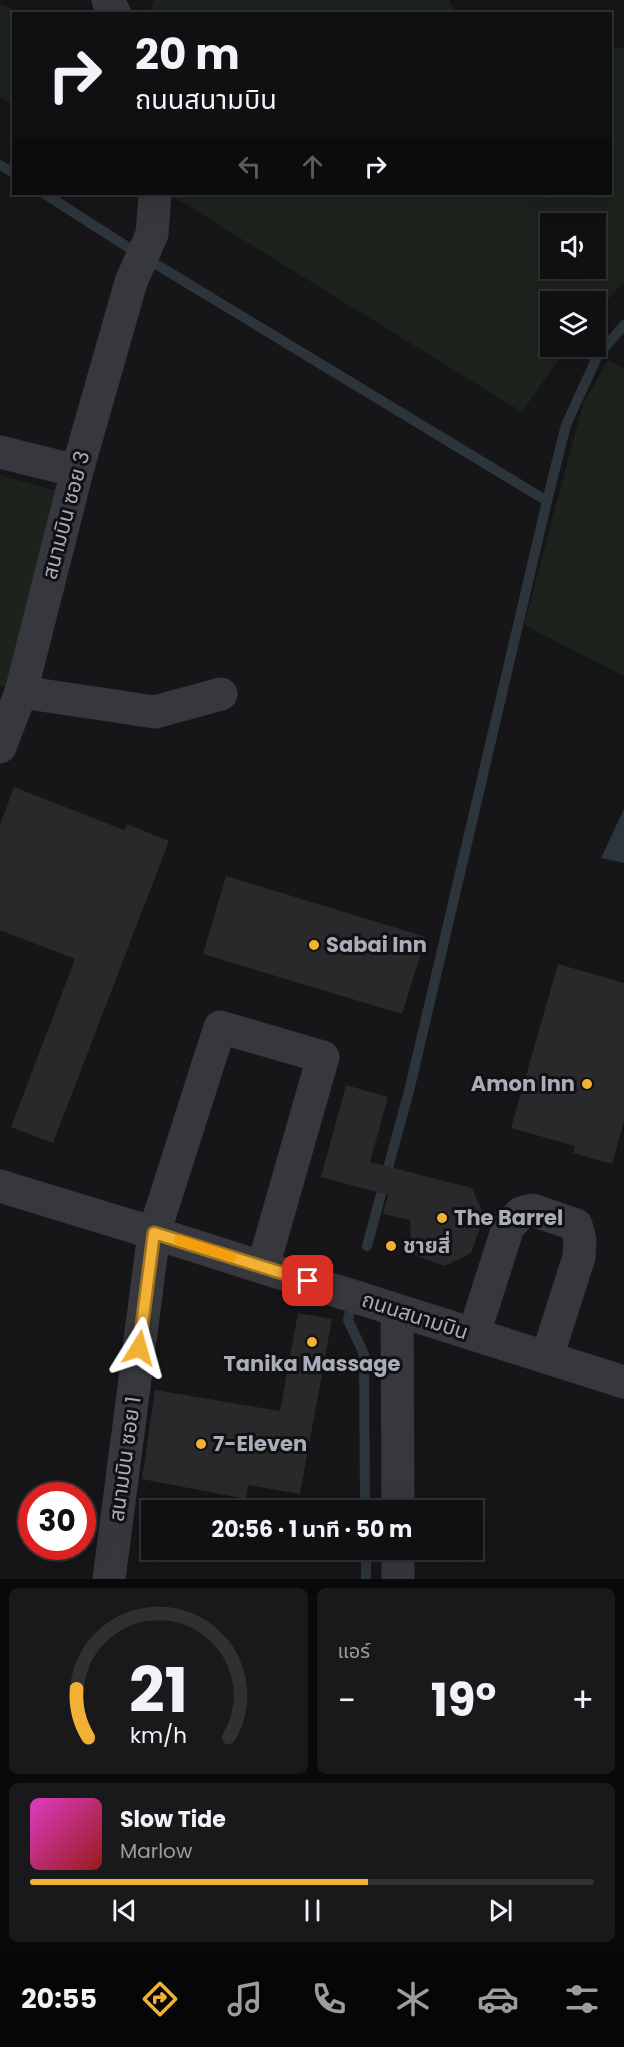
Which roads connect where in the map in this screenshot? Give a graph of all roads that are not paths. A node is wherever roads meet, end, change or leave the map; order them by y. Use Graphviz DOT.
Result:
graph roads {
  1 [pos="155,195"];
  2 [pos="0,452"];
  3 [pos="77,471"];
  4 [pos="21,692"];
  5 [pos="221,694"];
  6 [pos="2,734"];
  7 [pos="0,1186"];
  8 [pos="154,1233"];
  9 [pos="263,1267"];
  10 [pos="397,1310"];
  11 [pos="474,1334"];
  12 [pos="547,1357"];
  13 [pos="624,1382"];
  14 [pos="398,1500"];
  15 [pos="398,1560"];
  16 [pos="109,1579"];
  17 [pos="398,1579"];
  1 -- 3 [label="street, สนามบิน ซอย 3"];
  2 -- 3 [label="street"];
  3 -- 4 [label="street, สนามบิน ซอย 3"];
  4 -- 5 [label="street"];
  4 -- 6 [label="street, สนามบิน ซอย 3"];
  7 -- 8 [label="street, ถนนสนามบิน"];
  8 -- 9 [label="street, ถนนสนามบิน"];
  8 -- 9 [label="street, สนามบิน ซอย 1"];
  8 -- 16 [label="street, สนามบิน ซอย 1"];
  9 -- 10 [label="street, ถนนสนามบิน"];
  10 -- 11 [label="street, ถนนสนามบิน"];
  10 -- 14 [label="street"];
  11 -- 12 [label="street, ถนนสนามบิน"];
  11 -- 12 [label="street"];
  12 -- 13 [label="street, ถนนสนามบิน"];
  15 -- 17 [label="street"];
}
